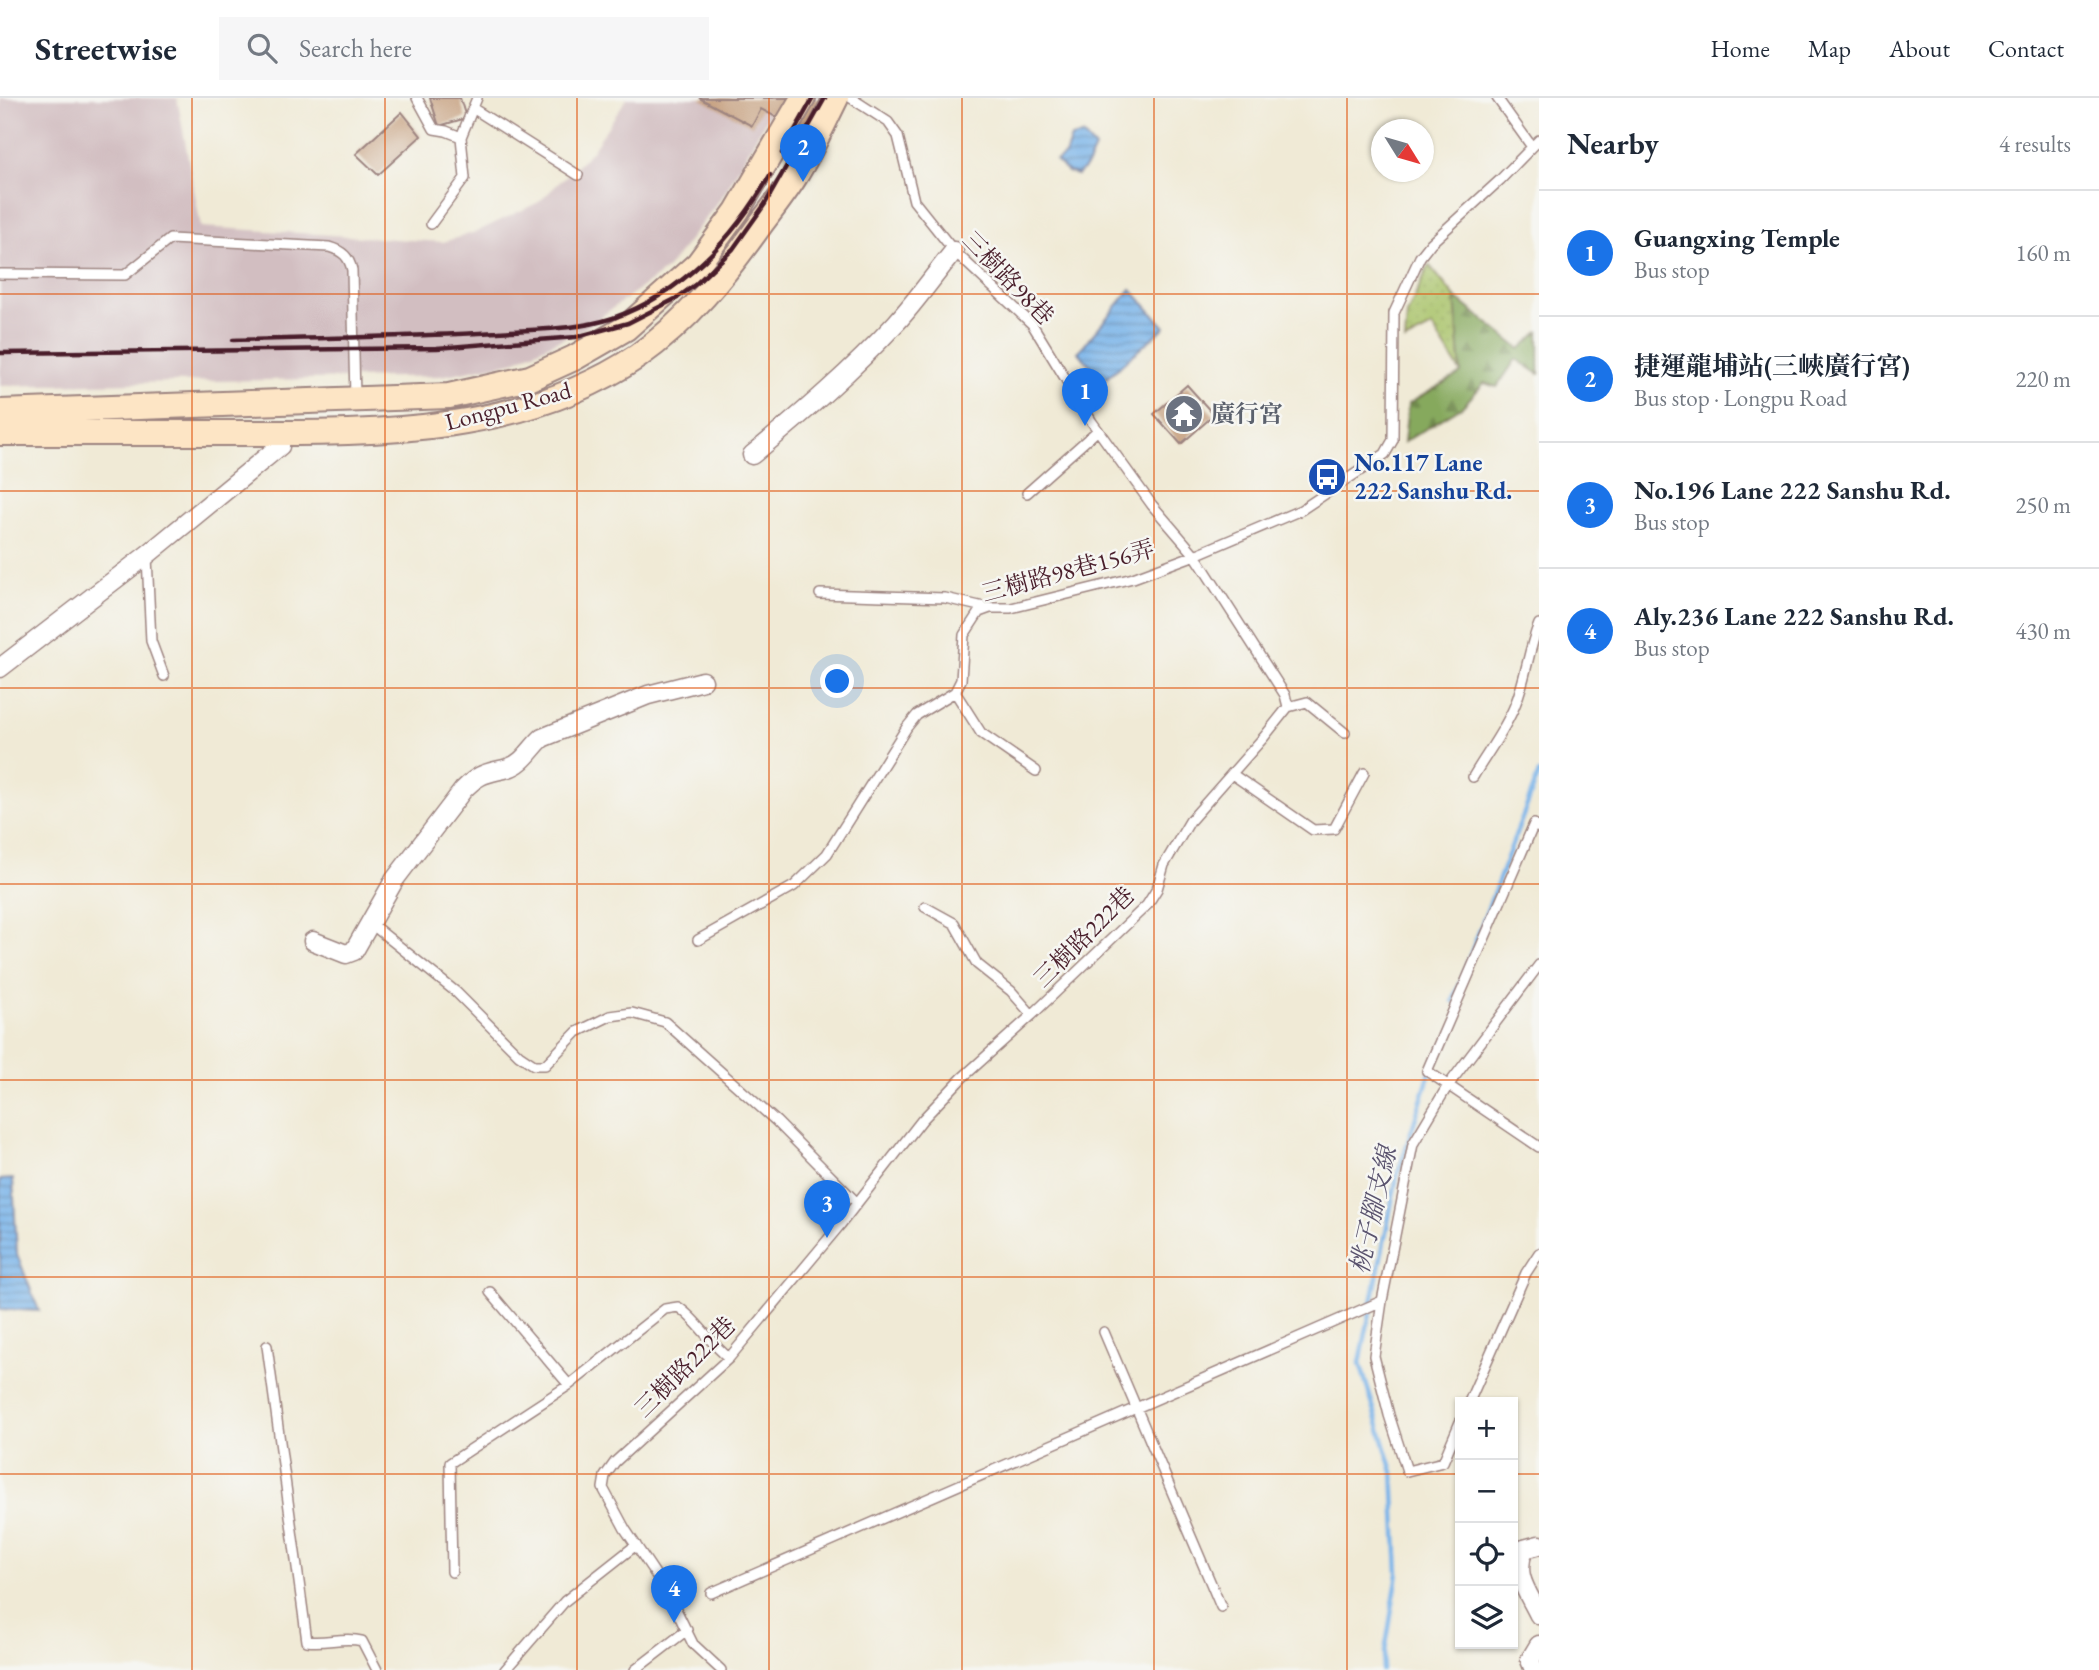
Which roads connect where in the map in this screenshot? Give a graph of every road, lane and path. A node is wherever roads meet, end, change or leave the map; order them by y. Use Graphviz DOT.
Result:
graph roads {
  1 [pos="417,98"];
  2 [pos="477,98"];
  3 [pos="803,98"];
  4 [pos="836,98"];
  5 [pos="851,98"];
  6 [pos="1497,98"];
  7 [pos="474,108"];
  8 [pos="461,136"];
  9 [pos="1535,144"];
  10 [pos="578,175"];
  11 [pos="431,225"];
  12 [pos="954,251"];
  13 [pos="0,274"];
  14 [pos="355,400"];
  15 [pos="0,412"];
  16 [pos="1098,430"];
  17 [pos="0,433"];
  18 [pos="278,433"];
  19 [pos="752,455"];
  20 [pos="1027,493"];
  21 [pos="147,555"];
  22 [pos="1195,555"];
  23 [pos="820,594"];
  24 [pos="990,608"];
  25 [pos="1539,624"];
  26 [pos="0,668"];
  27 [pos="164,676"];
  28 [pos="703,681"];
  29 [pos="955,692"];
  30 [pos="1288,707"];
  31 [pos="1345,733"];
  32 [pos="1036,771"];
  33 [pos="1364,773"];
  34 [pos="1232,774"];
  35 [pos="1473,777"];
  36 [pos="1539,828"];
  37 [pos="925,907"];
  38 [pos="369,923"];
  39 [pos="698,940"];
  40 [pos="313,941"];
  41 [pos="1539,965"];
  42 [pos="1032,1015"];
  43 [pos="1447,1087"];
  44 [pos="1539,1147"];
  45 [pos="857,1203"];
  46 [pos="1539,1253"];
  47 [pos="490,1292"];
  48 [pos="1382,1301"];
  49 [pos="1104,1332"];
  50 [pos="267,1346"];
  51 [pos="729,1358"];
  52 [pos="569,1385"];
  53 [pos="1471,1397"];
  54 [pos="1136,1407"];
  55 [pos="1455,1434"];
  56 [pos="636,1545"];
  57 [pos="1539,1545"];
  58 [pos="452,1572"];
  59 [pos="711,1593"];
  60 [pos="1221,1607"];
  61 [pos="1539,1615"];
  62 [pos="687,1630"];
  63 [pos="1539,1645"];
  64 [pos="377,1670"];
  65 [pos="505,1670"];
  66 [pos="635,1670"];
  67 [pos="721,1670"];
  68 [pos="1534,1670"];
  1 -- 8 [label="lane"];
  2 -- 7 [label="lane"];
  3 -- 14 [label="street, Longpu Road"];
  4 -- 18 [label="street, Longpu Road"];
  5 -- 12 [label="lane, 三樹路98巷"];
  6 -- 9 [label="lane"];
  7 -- 8 [label="lane"];
  7 -- 10 [label="lane"];
  8 -- 11 [label="lane"];
  9 -- 22 [label="lane"];
  12 -- 16 [label="lane, 三樹路98巷"];
  12 -- 19 [label="street"];
  13 -- 14 [label="lane"];
  14 -- 15 [label="street, Longpu Road"];
  16 -- 20 [label="lane"];
  16 -- 22 [label="lane, 三樹路98巷"];
  17 -- 18 [label="street, Longpu Road"];
  18 -- 21 [label="street"];
  21 -- 26 [label="street"];
  21 -- 27 [label="lane"];
  22 -- 24 [label="lane, 三樹路98巷156弄"];
  22 -- 30 [label="lane"];
  23 -- 24 [label="lane"];
  24 -- 29 [label="lane, 三樹路98巷156弄"];
  25 -- 35 [label="lane"];
  28 -- 38 [label="street"];
  29 -- 32 [label="lane"];
  29 -- 39 [label="lane"];
  30 -- 31 [label="lane"];
  30 -- 34 [label="lane, 三樹路222巷"];
  33 -- 34 [label="lane"];
  34 -- 42 [label="lane, 三樹路222巷"];
  36 -- 43 [label="lane"];
  37 -- 42 [label="lane"];
  38 -- 40 [label="street"];
  38 -- 45 [label="lane"];
  41 -- 43 [label="lane"];
  42 -- 45 [label="lane, 三樹路222巷"];
  43 -- 44 [label="lane"];
  43 -- 48 [label="lane"];
  45 -- 51 [label="lane, 三樹路222巷"];
  46 -- 53 [label="lane"];
  47 -- 52 [label="lane"];
  48 -- 54 [label="lane"];
  48 -- 55 [label="lane"];
  49 -- 54 [label="lane"];
  50 -- 64 [label="lane"];
  51 -- 52 [label="lane"];
  51 -- 56 [label="lane, 三樹路222巷"];
  52 -- 58 [label="lane"];
  54 -- 59 [label="lane"];
  54 -- 60 [label="lane"];
  56 -- 62 [label="lane, 三樹路222巷"];
  56 -- 65 [label="lane"];
  57 -- 61 [label="street"];
  62 -- 66 [label="lane"];
  62 -- 67 [label="lane, 三樹路222巷"];
  63 -- 68 [label="street"];
}
